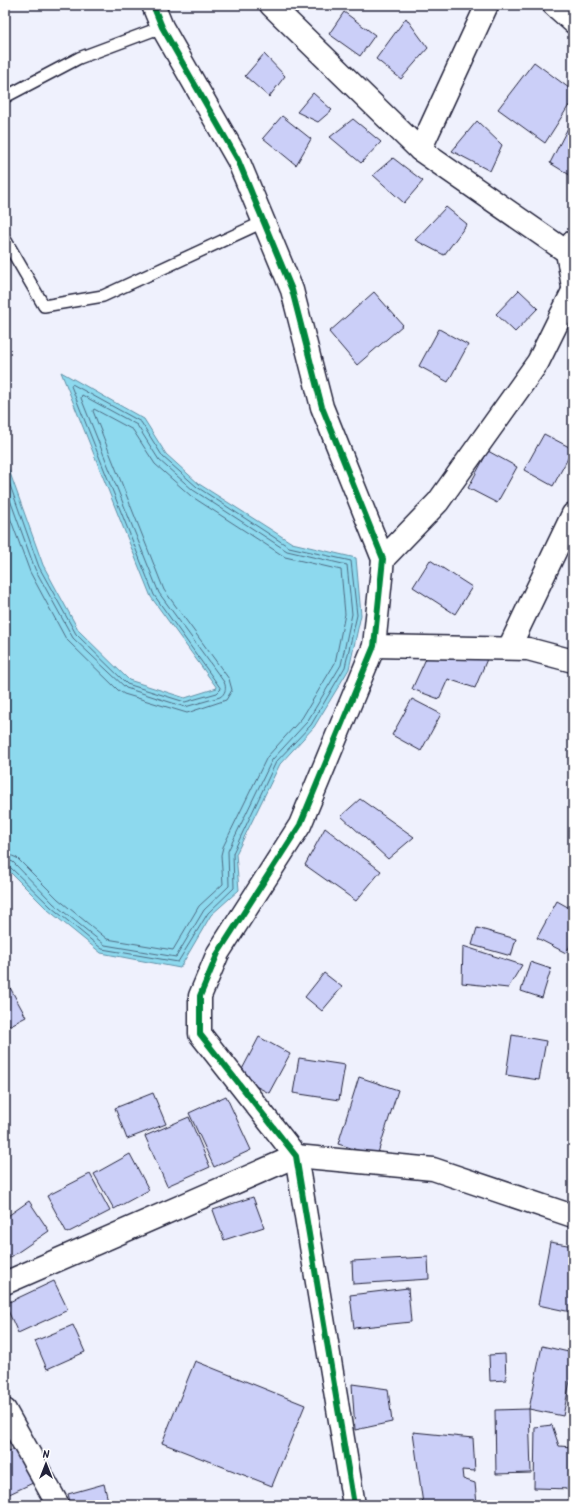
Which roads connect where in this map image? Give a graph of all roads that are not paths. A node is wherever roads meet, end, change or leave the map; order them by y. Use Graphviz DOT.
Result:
graph roads {
  1 [pos="153,5"];
  2 [pos="271,5"];
  3 [pos="487,5"];
  4 [pos="554,5"];
  5 [pos="573,22"];
  6 [pos="162,27"];
  7 [pos="5,97"];
  8 [pos="420,150"];
  9 [pos="263,222"];
  10 [pos="5,239"];
  11 [pos="570,247"];
  12 [pos="573,287"];
  13 [pos="573,291"];
  14 [pos="573,514"];
  15 [pos="383,559"];
  16 [pos="374,646"];
  17 [pos="509,648"];
  18 [pos="573,661"];
  19 [pos="296,1156"];
  20 [pos="573,1216"];
  21 [pos="5,1283"];
  22 [pos="5,1410"];
  23 [pos="58,1505"];
  24 [pos="354,1505"];
  1 -- 6 [label="street"];
  2 -- 8 [label="street"];
  3 -- 8 [label="street"];
  4 -- 5 [label="street"];
  6 -- 7 [label="lane"];
  6 -- 9 [label="street"];
  8 -- 11 [label="street"];
  9 -- 10 [label="lane"];
  9 -- 15 [label="street"];
  11 -- 12 [label="street"];
  13 -- 15 [label="street"];
  14 -- 17 [label="street"];
  15 -- 16 [label="street"];
  16 -- 17 [label="street"];
  16 -- 19 [label="street"];
  17 -- 18 [label="street"];
  19 -- 20 [label="street"];
  19 -- 21 [label="street"];
  19 -- 24 [label="street"];
  22 -- 23 [label="street"];
}
